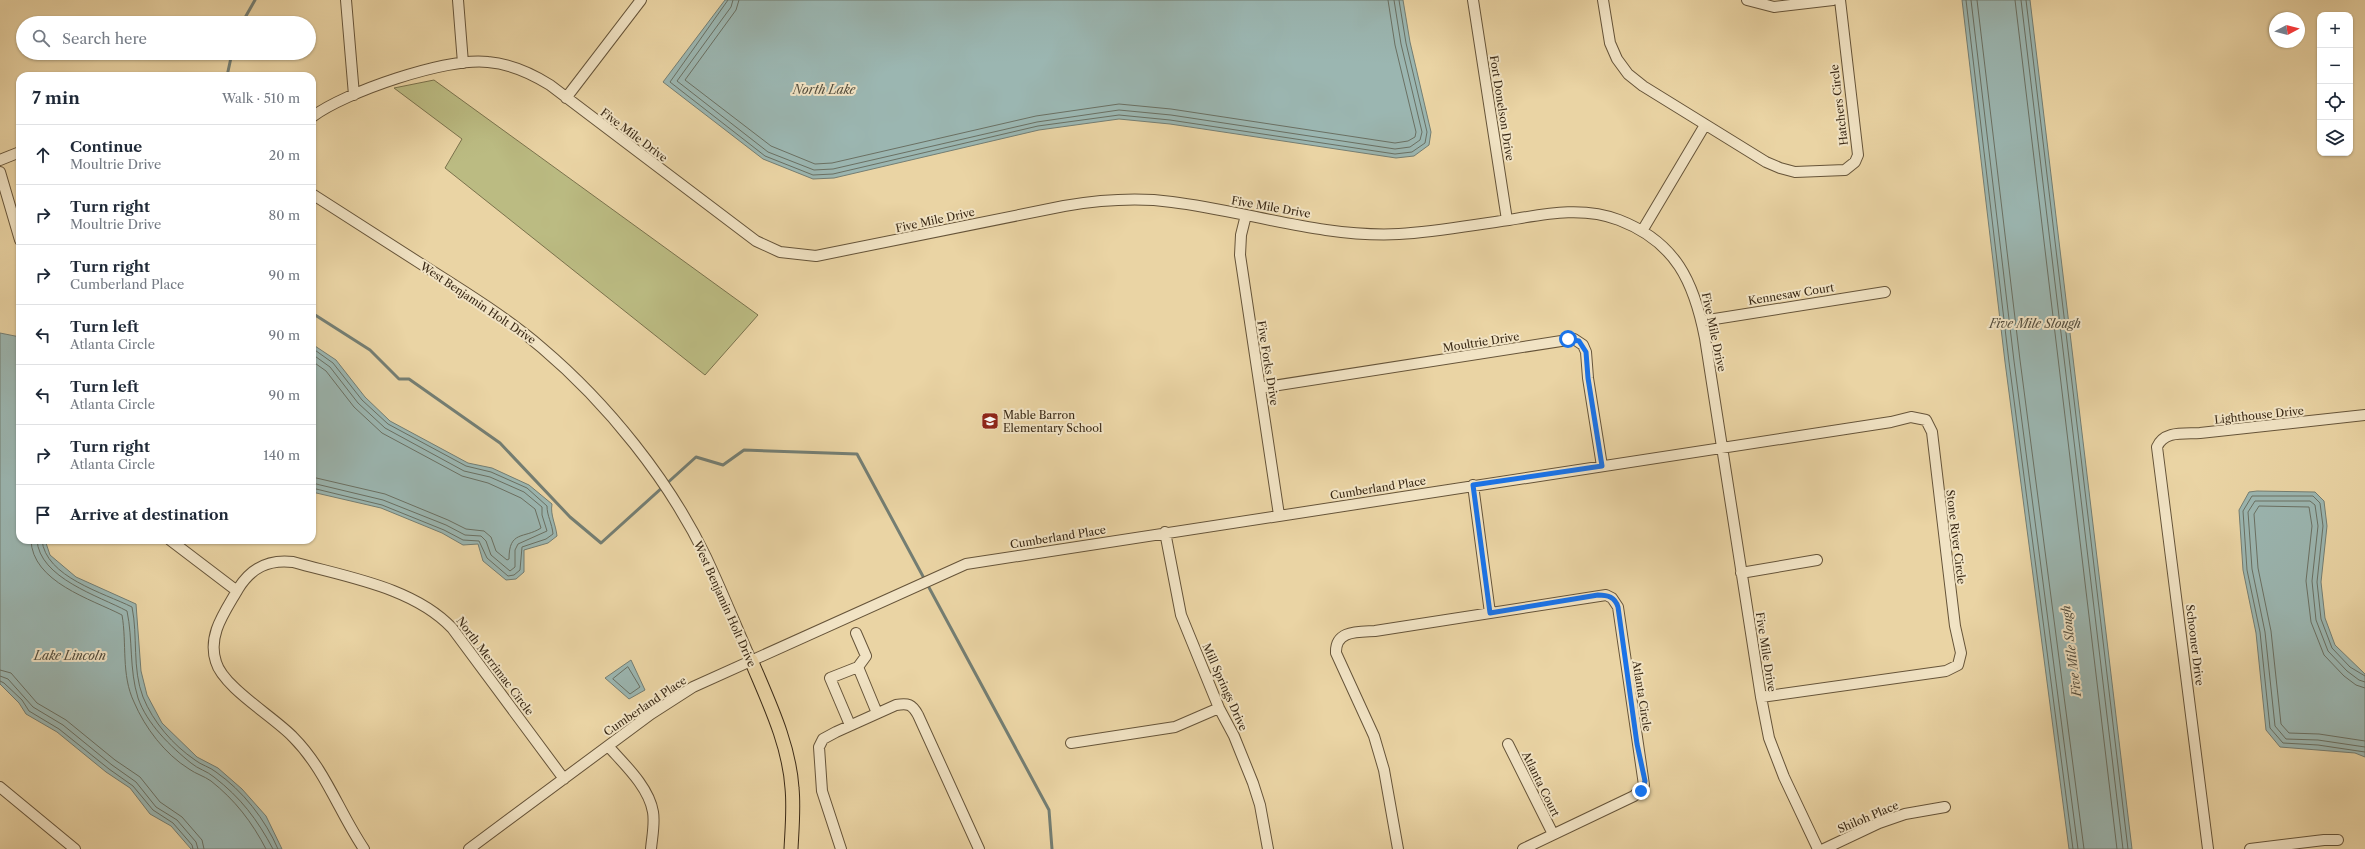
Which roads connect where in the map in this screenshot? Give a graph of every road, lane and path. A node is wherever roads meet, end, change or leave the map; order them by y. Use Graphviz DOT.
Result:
graph roads {
  1 [pos="346,0"];
  2 [pos="458,0"];
  3 [pos="641,0"];
  4 [pos="1473,0"];
  5 [pos="1603,0"];
  6 [pos="1747,0"];
  7 [pos="1833,0"];
  8 [pos="1840,0"];
  9 [pos="463,63"];
  10 [pos="354,95"];
  11 [pos="566,98"];
  12 [pos="316,115"];
  13 [pos="1705,124"];
  14 [pos="16,154"];
  15 [pos="0,160"];
  16 [pos="0,172"];
  17 [pos="316,197"];
  18 [pos="1246,215"];
  19 [pos="1507,220"];
  20 [pos="16,226"];
  21 [pos="1642,231"];
  22 [pos="1885,292"];
  23 [pos="1702,321"];
  24 [pos="1260,388"];
  25 [pos="2365,415"];
  26 [pos="2158,444"];
  27 [pos="1722,447"];
  28 [pos="1602,466"];
  29 [pos="1473,485"];
  30 [pos="1279,515"];
  31 [pos="1165,532"];
  32 [pos="175,544"];
  33 [pos="1817,560"];
  34 [pos="1741,573"];
  35 [pos="238,591"];
  36 [pos="1490,613"];
  37 [pos="856,633"];
  38 [pos="751,660"];
  39 [pos="858,667"];
  40 [pos="1761,698"];
  41 [pos="1219,708"];
  42 [pos="877,713"];
  43 [pos="850,725"];
  44 [pos="1071,742"];
  45 [pos="1508,744"];
  46 [pos="608,746"];
  47 [pos="564,778"];
  48 [pos="2,792"];
  49 [pos="1945,807"];
  50 [pos="1552,834"];
  51 [pos="2338,840"];
  52 [pos="75,849"];
  53 [pos="364,849"];
  54 [pos="469,849"];
  55 [pos="651,849"];
  56 [pos="791,849"];
  57 [pos="842,849"];
  58 [pos="979,849"];
  59 [pos="1266,849"];
  60 [pos="1398,849"];
  61 [pos="1523,849"];
  62 [pos="1818,849"];
  63 [pos="1824,849"];
  64 [pos="2208,849"];
  65 [pos="2250,849"];
  1 -- 10 [label="street"];
  2 -- 9 [label="street"];
  3 -- 11 [label="street"];
  4 -- 19 [label="street, Fort Donelson Drive"];
  5 -- 13 [label="street, Hatchers Circle"];
  6 -- 7 [label="street"];
  8 -- 13 [label="street, Hatchers Circle"];
  9 -- 10 [label="street, Five Mile Drive"];
  9 -- 11 [label="street, Five Mile Drive"];
  10 -- 12 [label="street, Five Mile Drive"];
  11 -- 18 [label="street, Five Mile Drive"];
  13 -- 21 [label="street"];
  14 -- 15 [label="street"];
  16 -- 20 [label="street"];
  17 -- 38 [label="street, West Benjamin Holt Drive"];
  18 -- 19 [label="street, Five Mile Drive"];
  18 -- 24 [label="street, Five Forks Drive"];
  19 -- 21 [label="street, Five Mile Drive"];
  21 -- 23 [label="street, Five Mile Drive"];
  22 -- 23 [label="street, Kennesaw Court"];
  23 -- 27 [label="street, Five Mile Drive"];
  24 -- 28 [label="street, Moultrie Drive"];
  24 -- 30 [label="street, Five Forks Drive"];
  25 -- 26 [label="street, Lighthouse Drive"];
  26 -- 64 [label="street, Schooner Drive"];
  27 -- 28 [label="street, Cumberland Place"];
  27 -- 34 [label="street, Five Mile Drive"];
  27 -- 40 [label="street, Stone River Circle"];
  28 -- 29 [label="street, Cumberland Place"];
  29 -- 30 [label="street, Cumberland Place"];
  29 -- 36 [label="street"];
  30 -- 31 [label="street, Cumberland Place"];
  31 -- 38 [label="street, Cumberland Place"];
  31 -- 41 [label="street, Mill Springs Drive"];
  32 -- 35 [label="street"];
  33 -- 34 [label="street"];
  34 -- 40 [label="street, Five Mile Drive"];
  35 -- 47 [label="street, North Merrimac Circle"];
  35 -- 53 [label="street, North Merrimac Circle"];
  36 -- 50 [label="street, Atlanta Circle"];
  36 -- 60 [label="street, Atlanta Circle"];
  37 -- 39 [label="street"];
  38 -- 46 [label="street, Cumberland Place"];
  38 -- 56 [label="main road, West Benjamin Holt Drive"];
  39 -- 42 [label="street"];
  39 -- 43 [label="street"];
  40 -- 62 [label="street, Five Mile Drive"];
  41 -- 44 [label="street"];
  41 -- 59 [label="street, Mill Springs Drive"];
  42 -- 43 [label="street"];
  42 -- 58 [label="street"];
  43 -- 57 [label="street"];
  45 -- 50 [label="street, Atlanta Court"];
  46 -- 47 [label="street, Cumberland Place"];
  46 -- 55 [label="street"];
  47 -- 54 [label="street, Cumberland Place"];
  48 -- 52 [label="street"];
  49 -- 63 [label="street, Shiloh Place"];
  50 -- 61 [label="street, Atlanta Circle"];
  51 -- 65 [label="street"];
}
